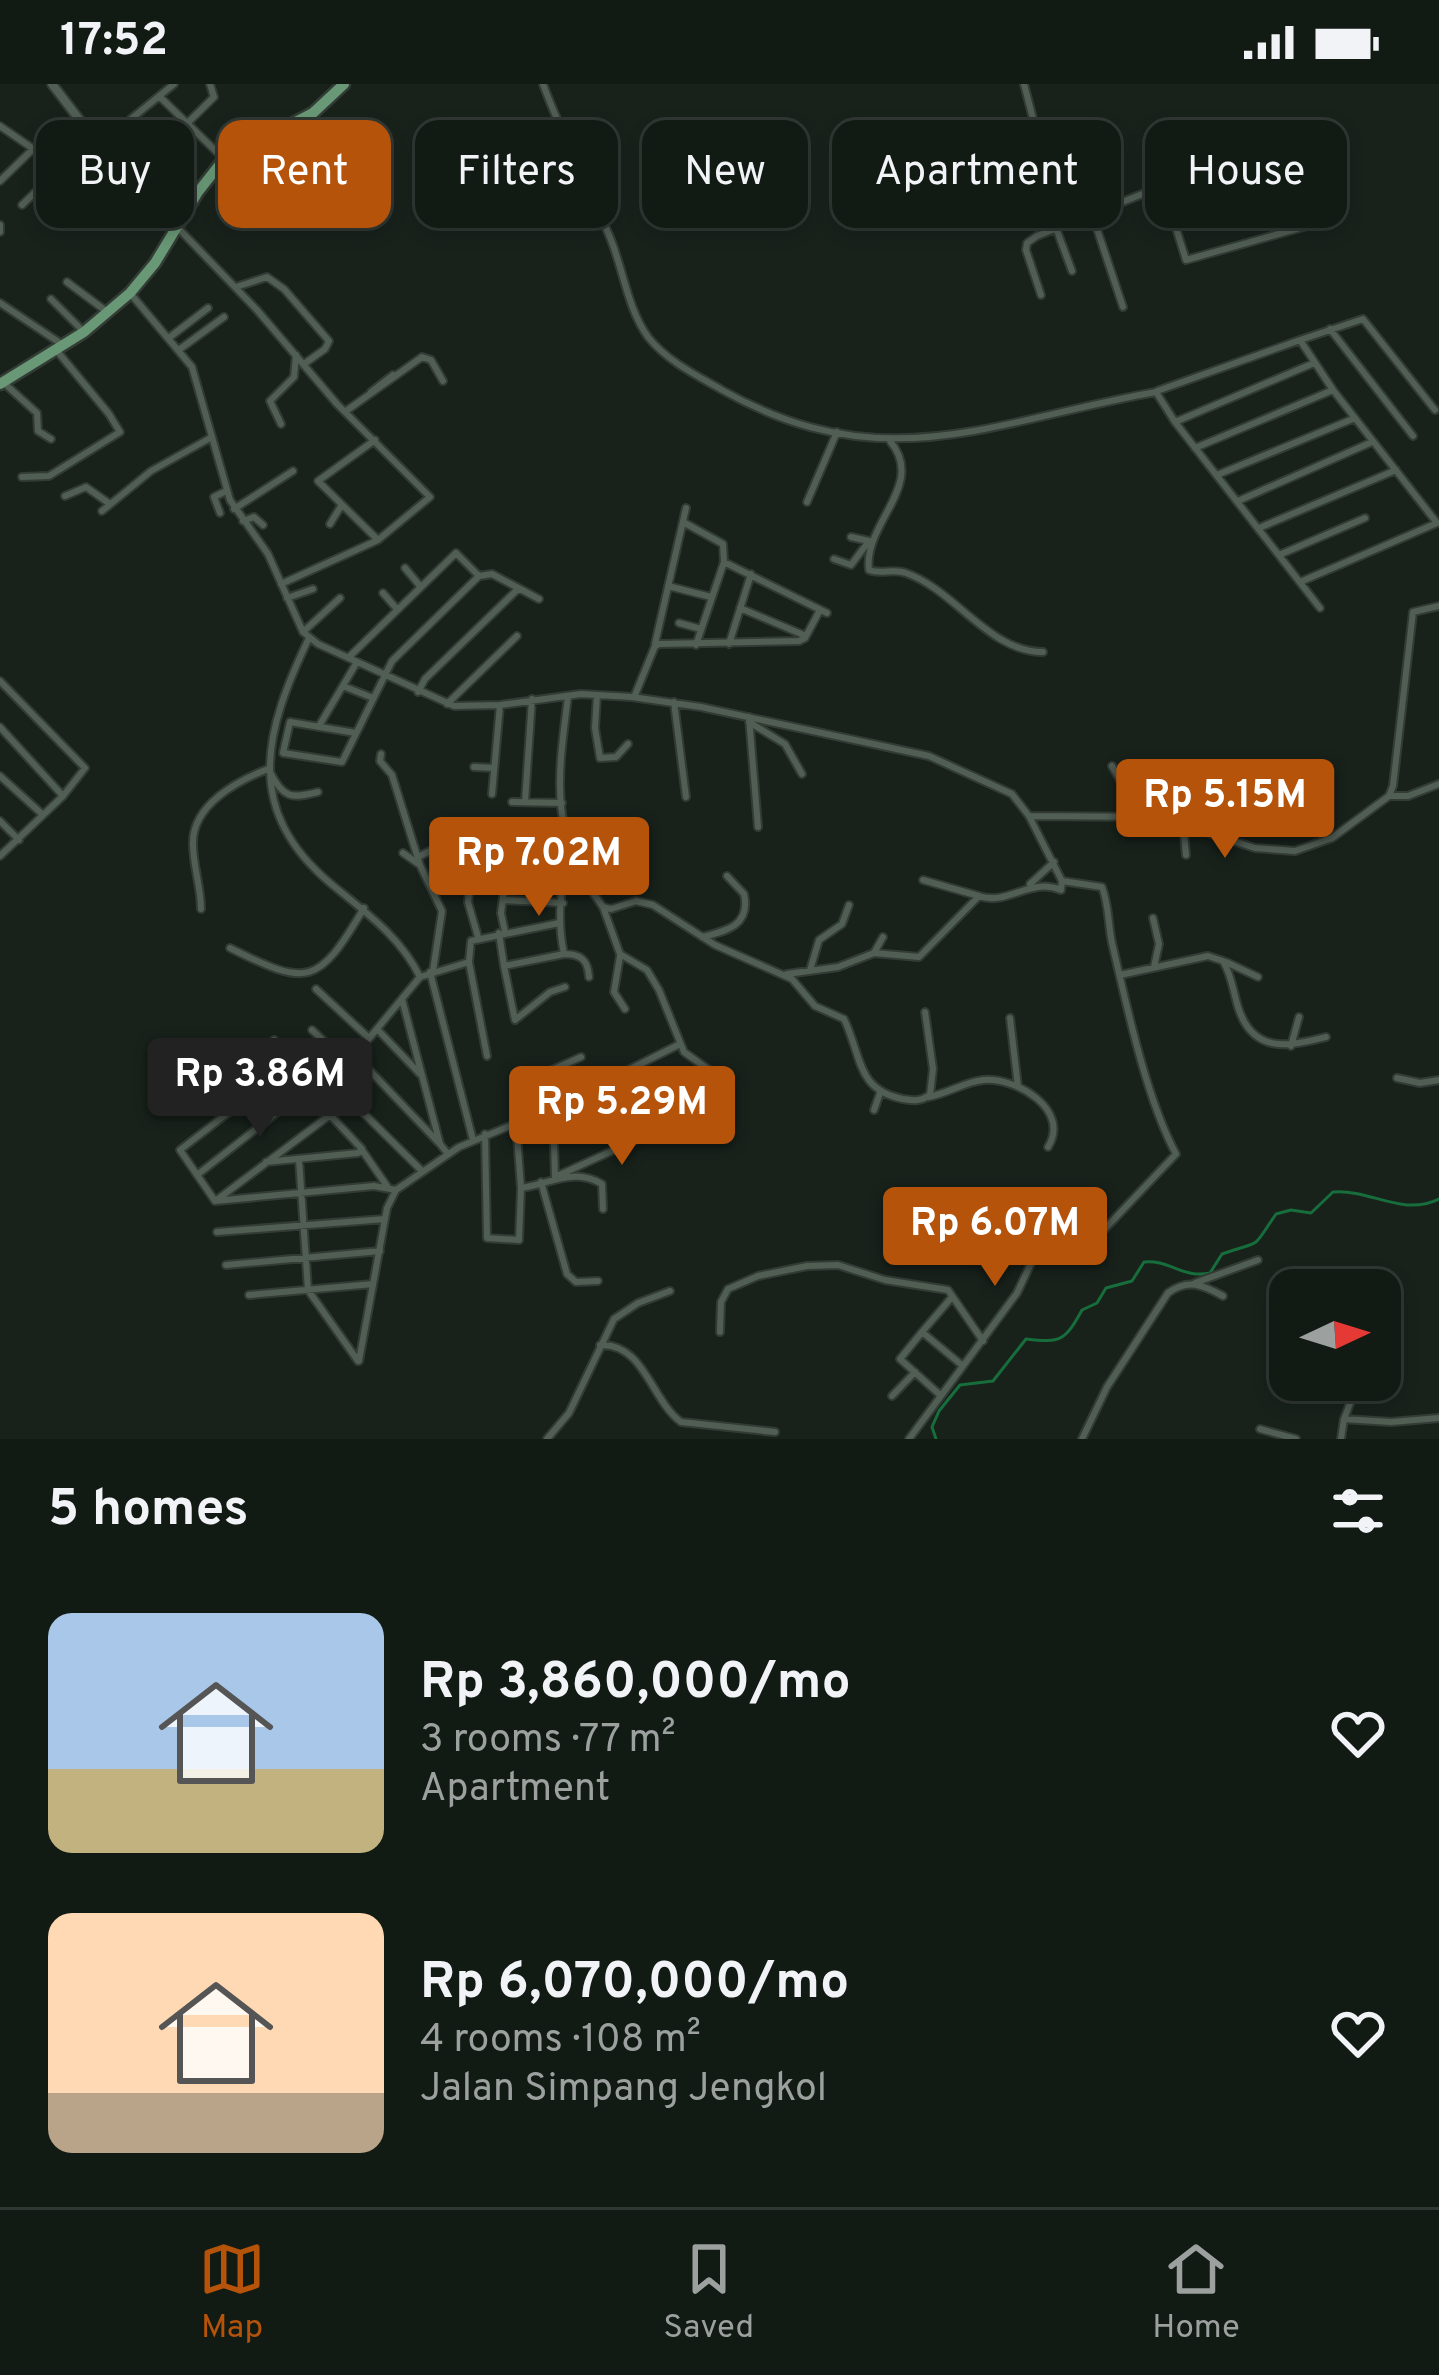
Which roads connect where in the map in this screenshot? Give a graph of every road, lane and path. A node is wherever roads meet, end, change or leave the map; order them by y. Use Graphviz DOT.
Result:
graph roads {
  1 [pos="52,84"];
  2 [pos="174,84"];
  3 [pos="209,84"];
  4 [pos="344,84"];
  5 [pos="543,84"];
  6 [pos="1024,84"];
  7 [pos="159,96"];
  8 [pos="131,119"];
  9 [pos="80,120"];
  10 [pos="182,120"];
  11 [pos="192,120"];
  12 [pos="300,120"];
  13 [pos="1033,120"];
  14 [pos="0,126"];
  15 [pos="194,131"];
  16 [pos="33,148"];
  17 [pos="36,150"];
  18 [pos="218,153"];
  19 [pos="218,167"];
  20 [pos="2,176"];
  21 [pos="36,191"];
  22 [pos="194,200"];
  23 [pos="22,205"];
  24 [pos="175,228"];
  25 [pos="186,228"];
  26 [pos="1056,228"];
  27 [pos="1058,228"];
  28 [pos="1097,228"];
  29 [pos="1176,228"];
  30 [pos="1300,228"];
  31 [pos="1072,271"];
  32 [pos="68,282"];
  33 [pos="236,287"];
  34 [pos="130,293"];
  35 [pos="1041,295"];
  36 [pos="51,299"];
  37 [pos="0,303"];
  38 [pos="1124,307"];
  39 [pos="208,308"];
  40 [pos="109,313"];
  41 [pos="224,317"];
  42 [pos="1330,329"];
  43 [pos="84,332"];
  44 [pos="170,337"];
  45 [pos="1300,340"];
  46 [pos="59,346"];
  47 [pos="180,350"];
  48 [pos="296,356"];
  49 [pos="1313,363"];
  50 [pos="304,364"];
  51 [pos="312,374"];
  52 [pos="294,377"];
  53 [pos="443,381"];
  54 [pos="1,383"];
  55 [pos="1333,390"];
  56 [pos="1156,392"];
  57 [pos="1435,410"];
  58 [pos="345,412"];
  59 [pos="1355,418"];
  60 [pos="1175,422"];
  61 [pos="281,424"];
  62 [pos="837,432"];
  63 [pos="1413,436"];
  64 [pos="212,437"];
  65 [pos="51,439"];
  66 [pos="375,440"];
  67 [pos="890,441"];
  68 [pos="1374,442"];
  69 [pos="1195,448"];
  70 [pos="1396,470"];
  71 [pos="293,471"];
  72 [pos="1217,475"];
  73 [pos="22,477"];
  74 [pos="226,491"];
  75 [pos="65,496"];
  76 [pos="1238,501"];
  77 [pos="808,502"];
  78 [pos="110,504"];
  79 [pos="341,506"];
  80 [pos="234,508"];
  81 [pos="686,508"];
  82 [pos="102,511"];
  83 [pos="220,513"];
  84 [pos="1365,518"];
  85 [pos="243,520"];
  86 [pos="682,522"];
  87 [pos="330,524"];
  88 [pos="263,525"];
  89 [pos="1258,528"];
  90 [pos="851,537"];
  91 [pos="379,540"];
  92 [pos="871,542"];
  93 [pos="1279,555"];
  94 [pos="834,559"];
  95 [pos="724,562"];
  96 [pos="404,568"];
  97 [pos="751,574"];
  98 [pos="479,576"];
  99 [pos="1300,582"];
  100 [pos="281,584"];
  101 [pos="420,586"];
  102 [pos="668,586"];
  103 [pos="314,589"];
  104 [pos="518,589"];
  105 [pos="382,593"];
  106 [pos="711,597"];
  107 [pos="287,598"];
  108 [pos="340,598"];
  109 [pos="539,599"];
  110 [pos="1439,606"];
  111 [pos="740,608"];
  112 [pos="1320,608"];
  113 [pos="397,609"];
  114 [pos="679,623"];
  115 [pos="701,629"];
  116 [pos="306,635"];
  117 [pos="518,636"];
  118 [pos="806,636"];
  119 [pos="729,644"];
  120 [pos="696,645"];
  121 [pos="655,646"];
  122 [pos="1043,652"];
  123 [pos="352,660"];
  124 [pos="385,675"];
  125 [pos="0,681"];
  126 [pos="343,686"];
  127 [pos="418,692"];
  128 [pos="597,694"];
  129 [pos="568,697"];
  130 [pos="634,697"];
  131 [pos="373,698"];
  132 [pos="532,699"];
  133 [pos="674,702"];
  134 [pos="447,704"];
  135 [pos="500,705"];
  136 [pos="749,720"];
  137 [pos="319,726"];
  138 [pos="0,728"];
  139 [pos="356,733"];
  140 [pos="628,744"];
  141 [pos="381,754"];
  142 [pos="1112,766"];
  143 [pos="474,767"];
  144 [pos="494,768"];
  145 [pos="268,769"];
  146 [pos="802,774"];
  147 [pos="0,776"];
  148 [pos="1439,784"];
  149 [pos="318,792"];
  150 [pos="492,794"];
  151 [pos="63,796"];
  152 [pos="1389,796"];
  153 [pos="686,797"];
  154 [pos="512,802"];
  155 [pos="525,802"];
  156 [pos="562,803"];
  157 [pos="43,814"];
  158 [pos="1140,815"];
  159 [pos="1029,816"];
  160 [pos="0,821"];
  161 [pos="1183,823"];
  162 [pos="758,827"];
  163 [pos="511,836"];
  164 [pos="566,838"];
  165 [pos="19,840"];
  166 [pos="436,848"];
  167 [pos="403,854"];
  168 [pos="1186,855"];
  169 [pos="0,856"];
  170 [pos="571,858"];
  171 [pos="419,861"];
  172 [pos="1054,862"];
  173 [pos="507,868"];
  174 [pos="566,870"];
  175 [pos="727,876"];
  176 [pos="922,880"];
  177 [pos="1062,880"];
  178 [pos="1027,887"];
  179 [pos="979,896"];
  180 [pos="503,900"];
  181 [pos="563,903"];
  182 [pos="849,905"];
  183 [pos="364,908"];
  184 [pos="603,908"];
  185 [pos="201,909"];
  186 [pos="1153,918"];
  187 [pos="560,923"];
  188 [pos="502,933"];
  189 [pos="478,937"];
  190 [pos="703,937"];
  191 [pos="883,937"];
  192 [pos="230,948"];
  193 [pos="874,953"];
  194 [pos="564,954"];
  195 [pos="620,954"];
  196 [pos="1223,961"];
  197 [pos="470,962"];
  198 [pos="504,966"];
  199 [pos="1154,968"];
  200 [pos="810,970"];
  201 [pos="431,972"];
  202 [pos="783,974"];
  203 [pos="1120,975"];
  204 [pos="420,976"];
  205 [pos="589,977"];
  206 [pos="1258,977"];
  207 [pos="565,987"];
  208 [pos="316,989"];
  209 [pos="402,999"];
  210 [pos="625,1009"];
  211 [pos="925,1012"];
  212 [pos="1299,1017"];
  213 [pos="1010,1018"];
  214 [pos="377,1029"];
  215 [pos="312,1030"];
  216 [pos="1326,1037"];
  217 [pos="369,1039"];
  218 [pos="274,1040"];
  219 [pos="680,1045"];
  220 [pos="1291,1046"];
  221 [pos="354,1054"];
  222 [pos="487,1056"];
  223 [pos="581,1057"];
  224 [pos="347,1063"];
  225 [pos="712,1072"];
  226 [pos="422,1077"];
  227 [pos="1397,1078"];
  228 [pos="1439,1080"];
  229 [pos="332,1082"];
  230 [pos="1018,1087"];
  231 [pos="306,1090"];
  232 [pos="326,1090"];
  233 [pos="880,1093"];
  234 [pos="928,1097"];
  235 [pos="317,1101"];
  236 [pos="632,1105"];
  237 [pos="551,1109"];
  238 [pos="874,1110"];
  239 [pos="330,1115"];
  240 [pos="516,1122"];
  241 [pos="673,1123"];
  242 [pos="485,1134"];
  243 [pos="472,1140"];
  244 [pos="553,1140"];
  245 [pos="440,1144"];
  246 [pos="1048,1148"];
  247 [pos="362,1150"];
  248 [pos="448,1154"];
  249 [pos="299,1159"];
  250 [pos="266,1162"];
  251 [pos="422,1172"];
  252 [pos="197,1175"];
  253 [pos="555,1177"];
  254 [pos="541,1182"];
  255 [pos="387,1186"];
  256 [pos="521,1188"];
  257 [pos="397,1190"];
  258 [pos="300,1192"];
  259 [pos="215,1201"];
  260 [pos="603,1209"];
  261 [pos="385,1219"];
  262 [pos="303,1225"];
  263 [pos="217,1232"];
  264 [pos="1005,1239"];
  265 [pos="380,1251"];
  266 [pos="1035,1253"];
  267 [pos="305,1258"];
  268 [pos="1258,1260"];
  269 [pos="226,1265"];
  270 [pos="598,1281"];
  271 [pos="1196,1283"];
  272 [pos="374,1284"];
  273 [pos="308,1290"];
  274 [pos="670,1291"];
  275 [pos="249,1294"];
  276 [pos="1223,1296"];
  277 [pos="952,1297"];
  278 [pos="720,1332"];
  279 [pos="922,1332"];
  280 [pos="983,1341"];
  281 [pos="600,1345"];
  282 [pos="963,1366"];
  283 [pos="915,1372"];
  284 [pos="939,1395"];
  285 [pos="892,1396"];
  286 [pos="1351,1401"];
  287 [pos="1439,1418"];
  288 [pos="1345,1419"];
  289 [pos="1260,1429"];
  290 [pos="775,1432"];
  291 [pos="547,1439"];
  292 [pos="909,1439"];
  293 [pos="1082,1439"];
  294 [pos="1296,1439"];
  295 [pos="1341,1439"];
  1 -- 9 [label="street"];
  2 -- 7 [label="street"];
  3 -- 11 [label="street"];
  4 -- 12 [label="main road"];
  5 -- 62 [label="street"];
  6 -- 13 [label="street"];
  7 -- 8 [label="street"];
  7 -- 10 [label="street"];
  14 -- 16 [label="street"];
  15 -- 18 [label="street"];
  16 -- 17 [label="street"];
  16 -- 20 [label="street"];
  19 -- 22 [label="main road"];
  21 -- 23 [label="street"];
  24 -- 34 [label="main road"];
  25 -- 33 [label="street"];
  26 -- 35 [label="street"];
  27 -- 31 [label="street"];
  28 -- 38 [label="street"];
  29 -- 30 [label="street"];
  32 -- 40 [label="street"];
  33 -- 48 [label="street"];
  33 -- 50 [label="street"];
  34 -- 40 [label="main road"];
  34 -- 44 [label="street"];
  36 -- 43 [label="street"];
  37 -- 46 [label="street"];
  39 -- 44 [label="street"];
  40 -- 43 [label="main road"];
  41 -- 47 [label="street"];
  42 -- 45 [label="street"];
  42 -- 57 [label="street"];
  42 -- 63 [label="street"];
  43 -- 46 [label="main road"];
  44 -- 47 [label="street"];
  45 -- 49 [label="street"];
  45 -- 56 [label="street"];
  46 -- 54 [label="main road"];
  46 -- 73 [label="street"];
  47 -- 64 [label="street"];
  48 -- 50 [label="street"];
  48 -- 52 [label="street"];
  49 -- 55 [label="street"];
  49 -- 60 [label="street"];
  50 -- 51 [label="street"];
  51 -- 52 [label="street"];
  51 -- 58 [label="street"];
  52 -- 61 [label="street"];
  53 -- 58 [label="street"];
  54 -- 65 [label="street"];
  55 -- 59 [label="street"];
  55 -- 69 [label="street"];
  56 -- 60 [label="street"];
  56 -- 67 [label="street"];
  58 -- 66 [label="street"];
  59 -- 68 [label="street"];
  59 -- 72 [label="street"];
  60 -- 69 [label="street"];
  62 -- 67 [label="street"];
  62 -- 77 [label="street"];
  64 -- 74 [label="street"];
  64 -- 78 [label="street"];
  66 -- 79 [label="street"];
  66 -- 91 [label="street"];
  67 -- 92 [label="street"];
  68 -- 70 [label="street"];
  68 -- 76 [label="street"];
  69 -- 72 [label="street"];
  70 -- 89 [label="street"];
  70 -- 99 [label="street"];
  71 -- 80 [label="street"];
  72 -- 76 [label="street"];
  74 -- 80 [label="street"];
  74 -- 83 [label="street"];
  75 -- 78 [label="street"];
  76 -- 89 [label="street"];
  78 -- 82 [label="street"];
  79 -- 87 [label="street"];
  79 -- 91 [label="street"];
  80 -- 85 [label="street"];
  81 -- 86 [label="street"];
  84 -- 93 [label="street"];
  85 -- 88 [label="street"];
  85 -- 100 [label="street"];
  86 -- 95 [label="street"];
  86 -- 102 [label="street"];
  89 -- 93 [label="street"];
  90 -- 92 [label="street"];
  91 -- 100 [label="street"];
  92 -- 94 [label="street"];
  92 -- 122 [label="street"];
  93 -- 99 [label="street"];
  95 -- 97 [label="street"];
  95 -- 106 [label="street"];
  96 -- 101 [label="street"];
  97 -- 111 [label="street"];
  97 -- 118 [label="street"];
  98 -- 101 [label="street"];
  98 -- 104 [label="street"];
  98 -- 124 [label="street"];
  99 -- 112 [label="street"];
  100 -- 107 [label="street"];
  101 -- 113 [label="street"];
  102 -- 106 [label="street"];
  102 -- 121 [label="street"];
  103 -- 107 [label="street"];
  104 -- 109 [label="street"];
  104 -- 127 [label="street"];
  105 -- 113 [label="street"];
  106 -- 115 [label="street"];
  107 -- 116 [label="street"];
  108 -- 116 [label="street"];
  110 -- 152 [label="street"];
  111 -- 118 [label="street"];
  111 -- 119 [label="street"];
  113 -- 123 [label="street"];
  114 -- 115 [label="street"];
  115 -- 120 [label="street"];
  116 -- 123 [label="street"];
  116 -- 145 [label="street"];
  117 -- 134 [label="street"];
  118 -- 119 [label="street"];
  119 -- 120 [label="street"];
  120 -- 121 [label="street"];
  121 -- 130 [label="street"];
  123 -- 124 [label="street"];
  123 -- 126 [label="street"];
  124 -- 127 [label="street"];
  124 -- 131 [label="street"];
  125 -- 151 [label="street"];
  126 -- 131 [label="street"];
  126 -- 137 [label="street"];
  127 -- 134 [label="street"];
  128 -- 129 [label="street"];
  128 -- 130 [label="street"];
  128 -- 140 [label="street"];
  129 -- 132 [label="street"];
  129 -- 156 [label="street"];
  130 -- 133 [label="street"];
  131 -- 139 [label="street"];
  132 -- 135 [label="street"];
  132 -- 155 [label="street"];
  133 -- 136 [label="street"];
  133 -- 153 [label="street"];
  134 -- 135 [label="street"];
  135 -- 144 [label="street"];
  136 -- 146 [label="street"];
  136 -- 159 [label="street"];
  136 -- 162 [label="street"];
  137 -- 139 [label="street"];
  137 -- 139 [label="street"];
  138 -- 151 [label="street"];
  141 -- 171 [label="street"];
  142 -- 158 [label="street"];
  143 -- 144 [label="street"];
  144 -- 150 [label="street"];
  145 -- 149 [label="street"];
  145 -- 183 [label="street"];
  145 -- 185 [label="street"];
  147 -- 157 [label="street"];
  148 -- 152 [label="street"];
  151 -- 157 [label="street"];
  152 -- 161 [label="street"];
  154 -- 155 [label="street"];
  155 -- 156 [label="street"];
  156 -- 164 [label="street"];
  157 -- 165 [label="street"];
  158 -- 159 [label="street"];
  158 -- 161 [label="street"];
  159 -- 172 [label="street"];
  160 -- 165 [label="street"];
  161 -- 168 [label="street"];
  163 -- 164 [label="street"];
  163 -- 173 [label="street"];
  163 -- 189 [label="street"];
  164 -- 170 [label="street"];
  165 -- 169 [label="street"];
  166 -- 171 [label="street"];
  167 -- 171 [label="street"];
  170 -- 174 [label="street"];
  170 -- 184 [label="street"];
  171 -- 201 [label="street"];
  172 -- 177 [label="street"];
  172 -- 178 [label="street"];
  173 -- 174 [label="street"];
  173 -- 180 [label="street"];
  174 -- 181 [label="street"];
  175 -- 190 [label="street"];
  176 -- 179 [label="street"];
  177 -- 178 [label="street"];
  177 -- 203 [label="street"];
  178 -- 179 [label="street"];
  179 -- 193 [label="street"];
  180 -- 181 [label="street"];
  180 -- 188 [label="street"];
  181 -- 187 [label="street"];
  182 -- 200 [label="street"];
  183 -- 192 [label="street"];
  183 -- 204 [label="street"];
  184 -- 190 [label="street"];
  184 -- 195 [label="street"];
  186 -- 199 [label="street"];
  187 -- 188 [label="street"];
  187 -- 194 [label="street"];
  188 -- 189 [label="street"];
  188 -- 198 [label="street"];
  189 -- 197 [label="street"];
  190 -- 202 [label="street"];
  191 -- 193 [label="street"];
  193 -- 200 [label="street"];
  194 -- 198 [label="street"];
  194 -- 205 [label="street"];
  195 -- 210 [label="street"];
  195 -- 219 [label="street"];
  196 -- 199 [label="street"];
  196 -- 206 [label="street"];
  196 -- 220 [label="street"];
  197 -- 201 [label="street"];
  197 -- 222 [label="street"];
  198 -- 207 [label="street"];
  199 -- 203 [label="street"];
  200 -- 202 [label="street"];
  201 -- 204 [label="street"];
  201 -- 243 [label="street"];
  202 -- 233 [label="street"];
  203 -- 266 [label="street"];
  204 -- 209 [label="street"];
  208 -- 217 [label="street"];
  209 -- 214 [label="street"];
  209 -- 226 [label="street"];
  211 -- 234 [label="street"];
  212 -- 220 [label="street"];
  213 -- 230 [label="street"];
  214 -- 217 [label="street"];
  214 -- 226 [label="street"];
  215 -- 224 [label="street"];
  216 -- 220 [label="street"];
  217 -- 221 [label="street"];
  218 -- 232 [label="street"];
  219 -- 225 [label="street"];
  219 -- 237 [label="street"];
  221 -- 224 [label="street"];
  221 -- 245 [label="street"];
  223 -- 237 [label="street"];
  224 -- 229 [label="street"];
  226 -- 245 [label="street"];
  227 -- 228 [label="street"];
  229 -- 232 [label="street"];
  229 -- 251 [label="street"];
  230 -- 234 [label="street"];
  230 -- 246 [label="street"];
  231 -- 235 [label="street"];
  231 -- 252 [label="street"];
  231 -- 252 [label="street"];
  232 -- 235 [label="street"];
  233 -- 234 [label="street"];
  233 -- 238 [label="street"];
  235 -- 239 [label="street"];
  236 -- 244 [label="street"];
  237 -- 240 [label="street"];
  237 -- 244 [label="street"];
  239 -- 247 [label="street"];
  239 -- 250 [label="street"];
  240 -- 242 [label="street"];
  240 -- 256 [label="street"];
  241 -- 253 [label="street"];
  242 -- 243 [label="street"];
  242 -- 256 [label="street"];
  243 -- 248 [label="street"];
  244 -- 253 [label="street"];
  245 -- 248 [label="street"];
  247 -- 249 [label="street"];
  247 -- 255 [label="street"];
  248 -- 251 [label="street"];
  249 -- 250 [label="street"];
  249 -- 258 [label="street"];
  250 -- 259 [label="street"];
  251 -- 257 [label="street"];
  252 -- 259 [label="street"];
  253 -- 254 [label="street"];
  253 -- 260 [label="street"];
  254 -- 256 [label="street"];
  254 -- 270 [label="street"];
  255 -- 257 [label="street"];
  255 -- 258 [label="street"];
  257 -- 261 [label="street"];
  258 -- 259 [label="street"];
  258 -- 262 [label="street"];
  261 -- 262 [label="street"];
  261 -- 265 [label="street"];
  262 -- 263 [label="street"];
  262 -- 267 [label="street"];
  264 -- 266 [label="street"];
  265 -- 267 [label="street"];
  265 -- 272 [label="street"];
  266 -- 280 [label="street"];
  267 -- 269 [label="street"];
  267 -- 273 [label="street"];
  268 -- 271 [label="street"];
  271 -- 276 [label="street"];
  271 -- 293 [label="street"];
  272 -- 273 [label="street"];
  272 -- 273 [label="street"];
  273 -- 275 [label="street"];
  274 -- 281 [label="street"];
  277 -- 278 [label="street"];
  277 -- 279 [label="street"];
  277 -- 280 [label="street"];
  279 -- 282 [label="street"];
  279 -- 283 [label="street"];
  280 -- 282 [label="street"];
  281 -- 290 [label="street"];
  281 -- 291 [label="street"];
  282 -- 284 [label="street"];
  283 -- 284 [label="street"];
  283 -- 285 [label="street"];
  284 -- 292 [label="street"];
  286 -- 288 [label="street"];
  287 -- 288 [label="street"];
  288 -- 295 [label="street"];
  289 -- 294 [label="street"];
}
